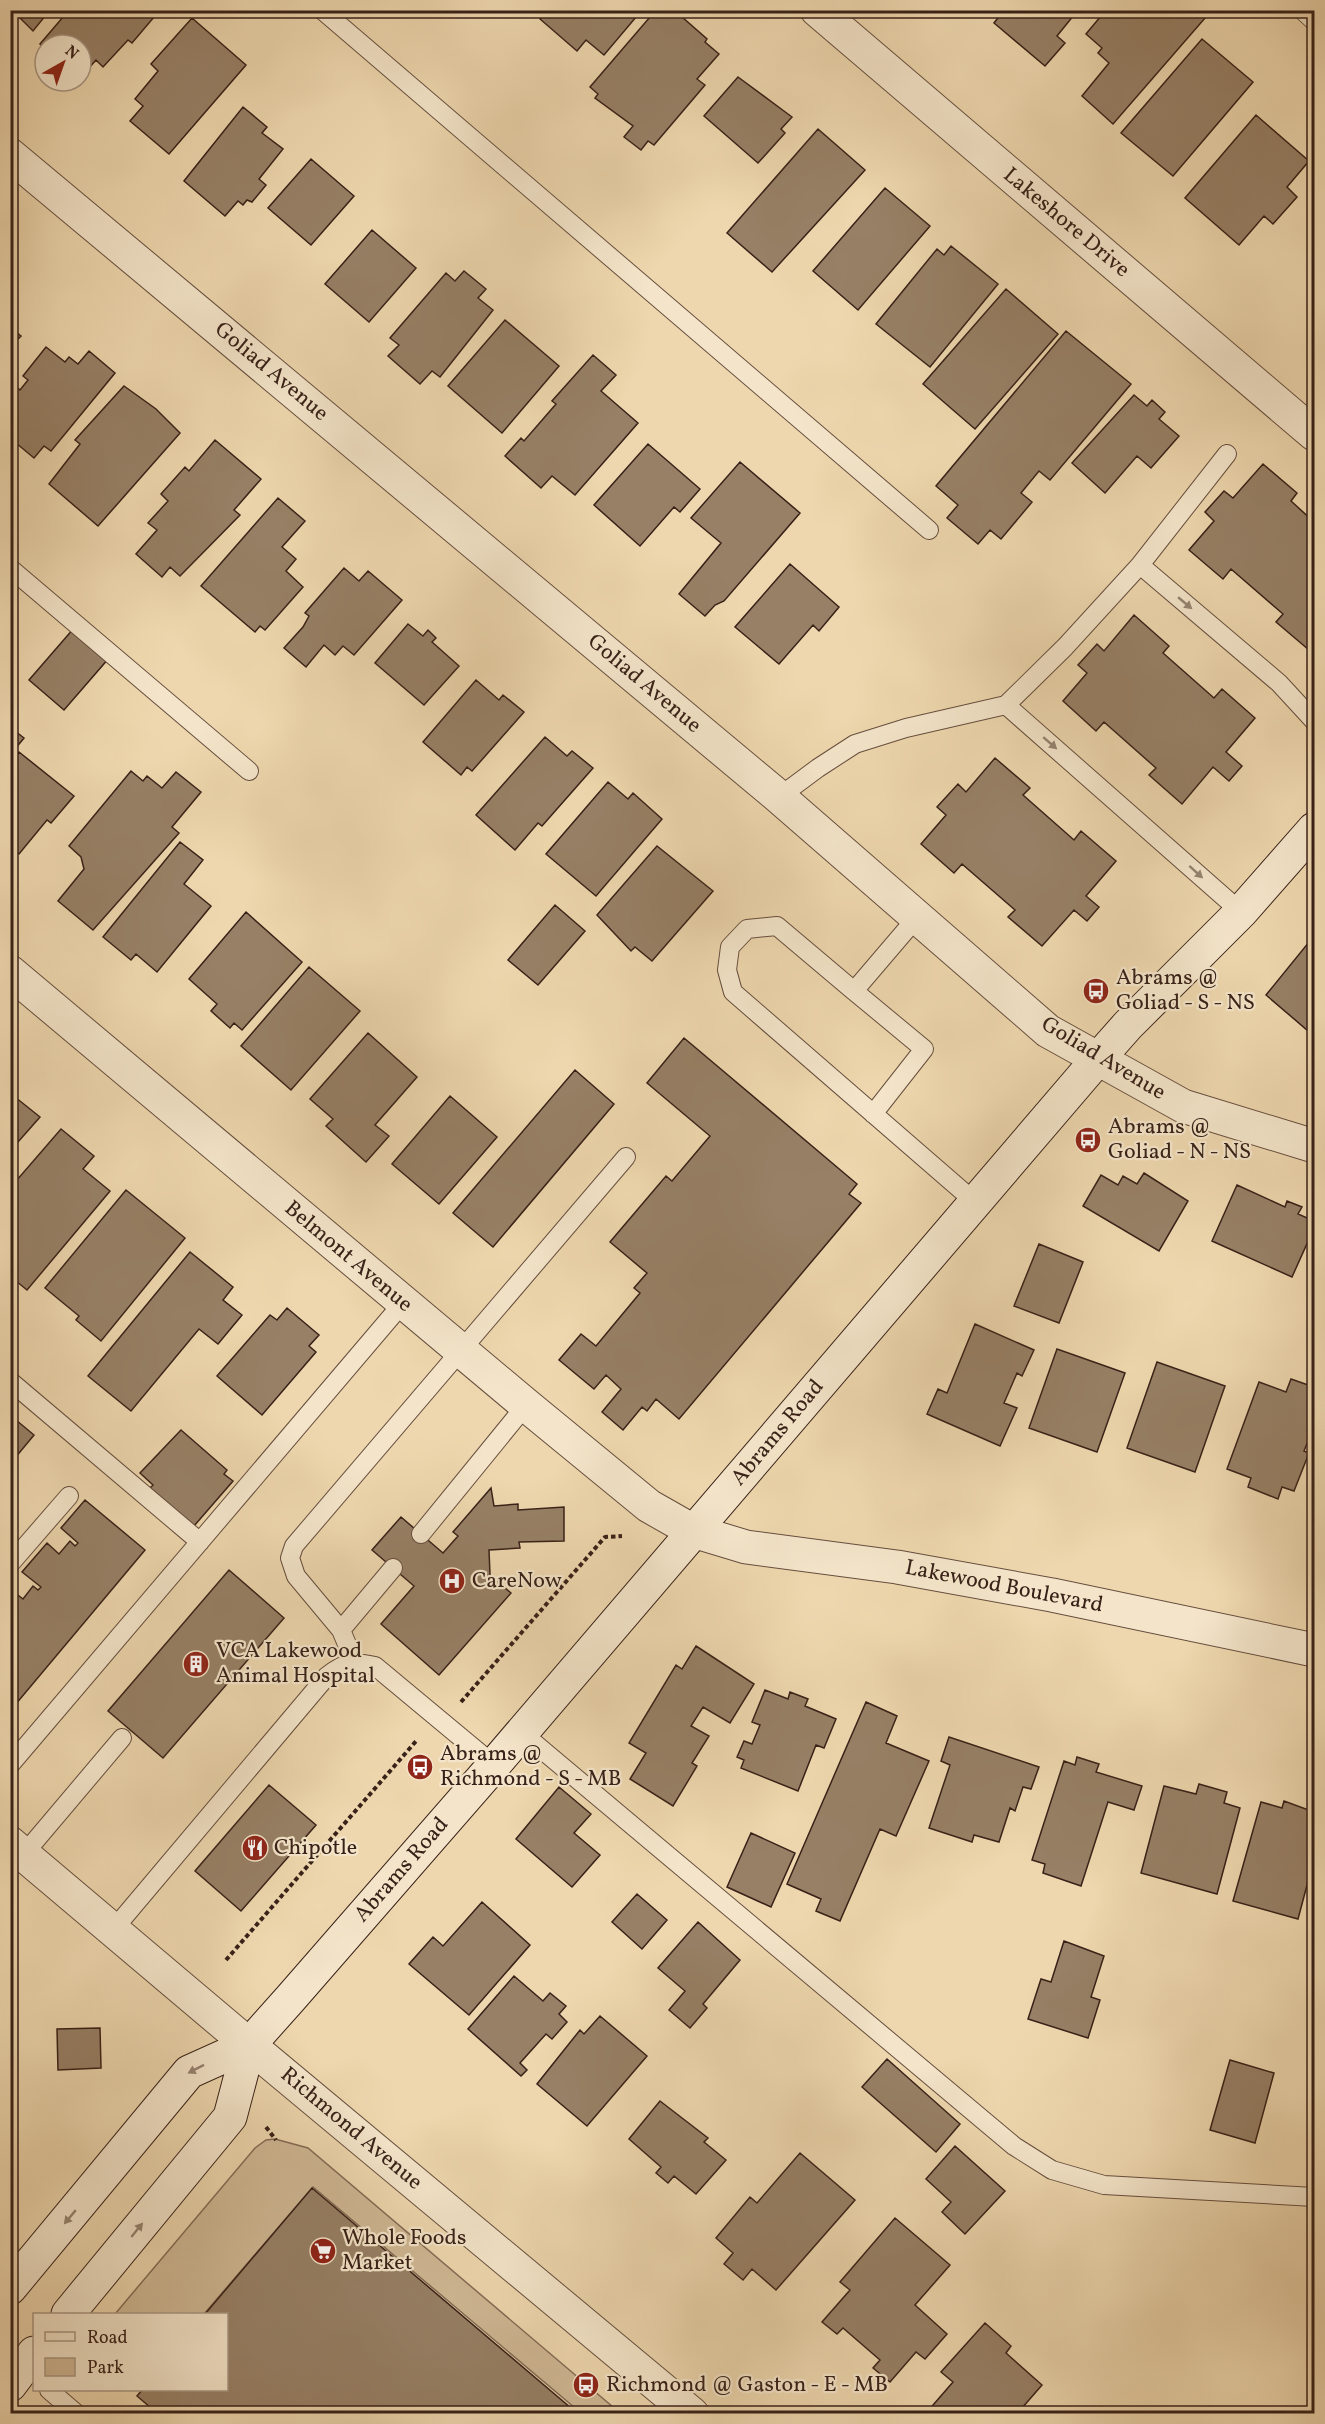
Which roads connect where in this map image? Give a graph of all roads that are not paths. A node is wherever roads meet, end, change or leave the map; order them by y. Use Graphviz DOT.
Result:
graph roads {
  1 [pos="322,10"];
  2 [pos="817,10"];
  3 [pos="1302,10"];
  4 [pos="1314,21"];
  5 [pos="10,155"];
  6 [pos="1314,434"];
  7 [pos="1227,454"];
  8 [pos="929,530"];
  9 [pos="1140,565"];
  10 [pos="10,568"];
  11 [pos="1006,705"];
  12 [pos="1314,721"];
  13 [pos="249,771"];
  14 [pos="779,797"];
  15 [pos="1314,829"];
  16 [pos="1240,912"];
  17 [pos="918,916"];
  18 [pos="10,972"];
  19 [pos="854,990"];
  20 [pos="1097,1060"];
  21 [pos="873,1114"];
  22 [pos="1314,1146"];
  23 [pos="626,1157"];
  24 [pos="975,1202"];
  25 [pos="402,1304"];
  26 [pos="460,1351"];
  27 [pos="10,1381"];
  28 [pos="526,1406"];
  29 [pos="69,1496"];
  30 [pos="693,1531"];
  31 [pos="421,1534"];
  32 [pos="200,1542"];
  33 [pos="10,1564"];
  34 [pos="393,1568"];
  35 [pos="341,1630"];
  36 [pos="1314,1650"];
  37 [pos="354,1661"];
  38 [pos="521,1732"];
  39 [pos="122,1738"];
  40 [pos="10,1765"];
  41 [pos="494,1765"];
  42 [pos="17,1849"];
  43 [pos="113,1930"];
  44 [pos="249,2045"];
  45 [pos="1314,2197"];
  46 [pos="10,2288"];
  47 [pos="69,2313"];
  48 [pos="50,2391"];
  49 [pos="77,2414"];
  50 [pos="692,2414"];
  1 -- 8 [label="lane"];
  2 -- 6 [label="street, Lakeshore Drive"];
  3 -- 4 [label="lane"];
  5 -- 14 [label="street, Goliad Avenue"];
  7 -- 9 [label="lane"];
  9 -- 11 [label="lane"];
  9 -- 12 [label="lane, one-way"];
  10 -- 13 [label="lane"];
  11 -- 14 [label="lane"];
  11 -- 16 [label="lane, one-way"];
  14 -- 17 [label="street, Goliad Avenue"];
  15 -- 16 [label="street, Abrams Road"];
  16 -- 20 [label="street, Abrams Road"];
  17 -- 19 [label="lane"];
  17 -- 20 [label="street, Goliad Avenue"];
  18 -- 25 [label="street, Belmont Avenue"];
  19 -- 21 [label="lane"];
  19 -- 21 [label="lane"];
  20 -- 22 [label="street, Goliad Avenue"];
  20 -- 24 [label="street, Abrams Road"];
  21 -- 24 [label="lane"];
  23 -- 26 [label="lane"];
  24 -- 30 [label="street, Abrams Road"];
  25 -- 26 [label="street, Belmont Avenue"];
  25 -- 32 [label="lane"];
  26 -- 28 [label="street, Belmont Avenue"];
  26 -- 35 [label="lane"];
  27 -- 32 [label="lane"];
  28 -- 30 [label="street, Belmont Avenue"];
  28 -- 31 [label="lane"];
  29 -- 33 [label="lane"];
  30 -- 36 [label="street, Lakewood Boulevard"];
  30 -- 38 [label="street, Abrams Road"];
  32 -- 40 [label="lane"];
  34 -- 35 [label="lane"];
  35 -- 37 [label="lane"];
  37 -- 41 [label="lane"];
  37 -- 43 [label="lane"];
  38 -- 41 [label="street, Abrams Road"];
  38 -- 45 [label="lane"];
  39 -- 42 [label="lane"];
  41 -- 44 [label="street, Abrams Road"];
  42 -- 43 [label="street, Richmond Avenue"];
  43 -- 44 [label="street, Richmond Avenue"];
  44 -- 46 [label="street, Abrams Road, one-way"];
  47 -- 44 [label="street, Abrams Road, one-way"];
  44 -- 50 [label="street, Richmond Avenue"];
  48 -- 49 [label="lane"];
}
